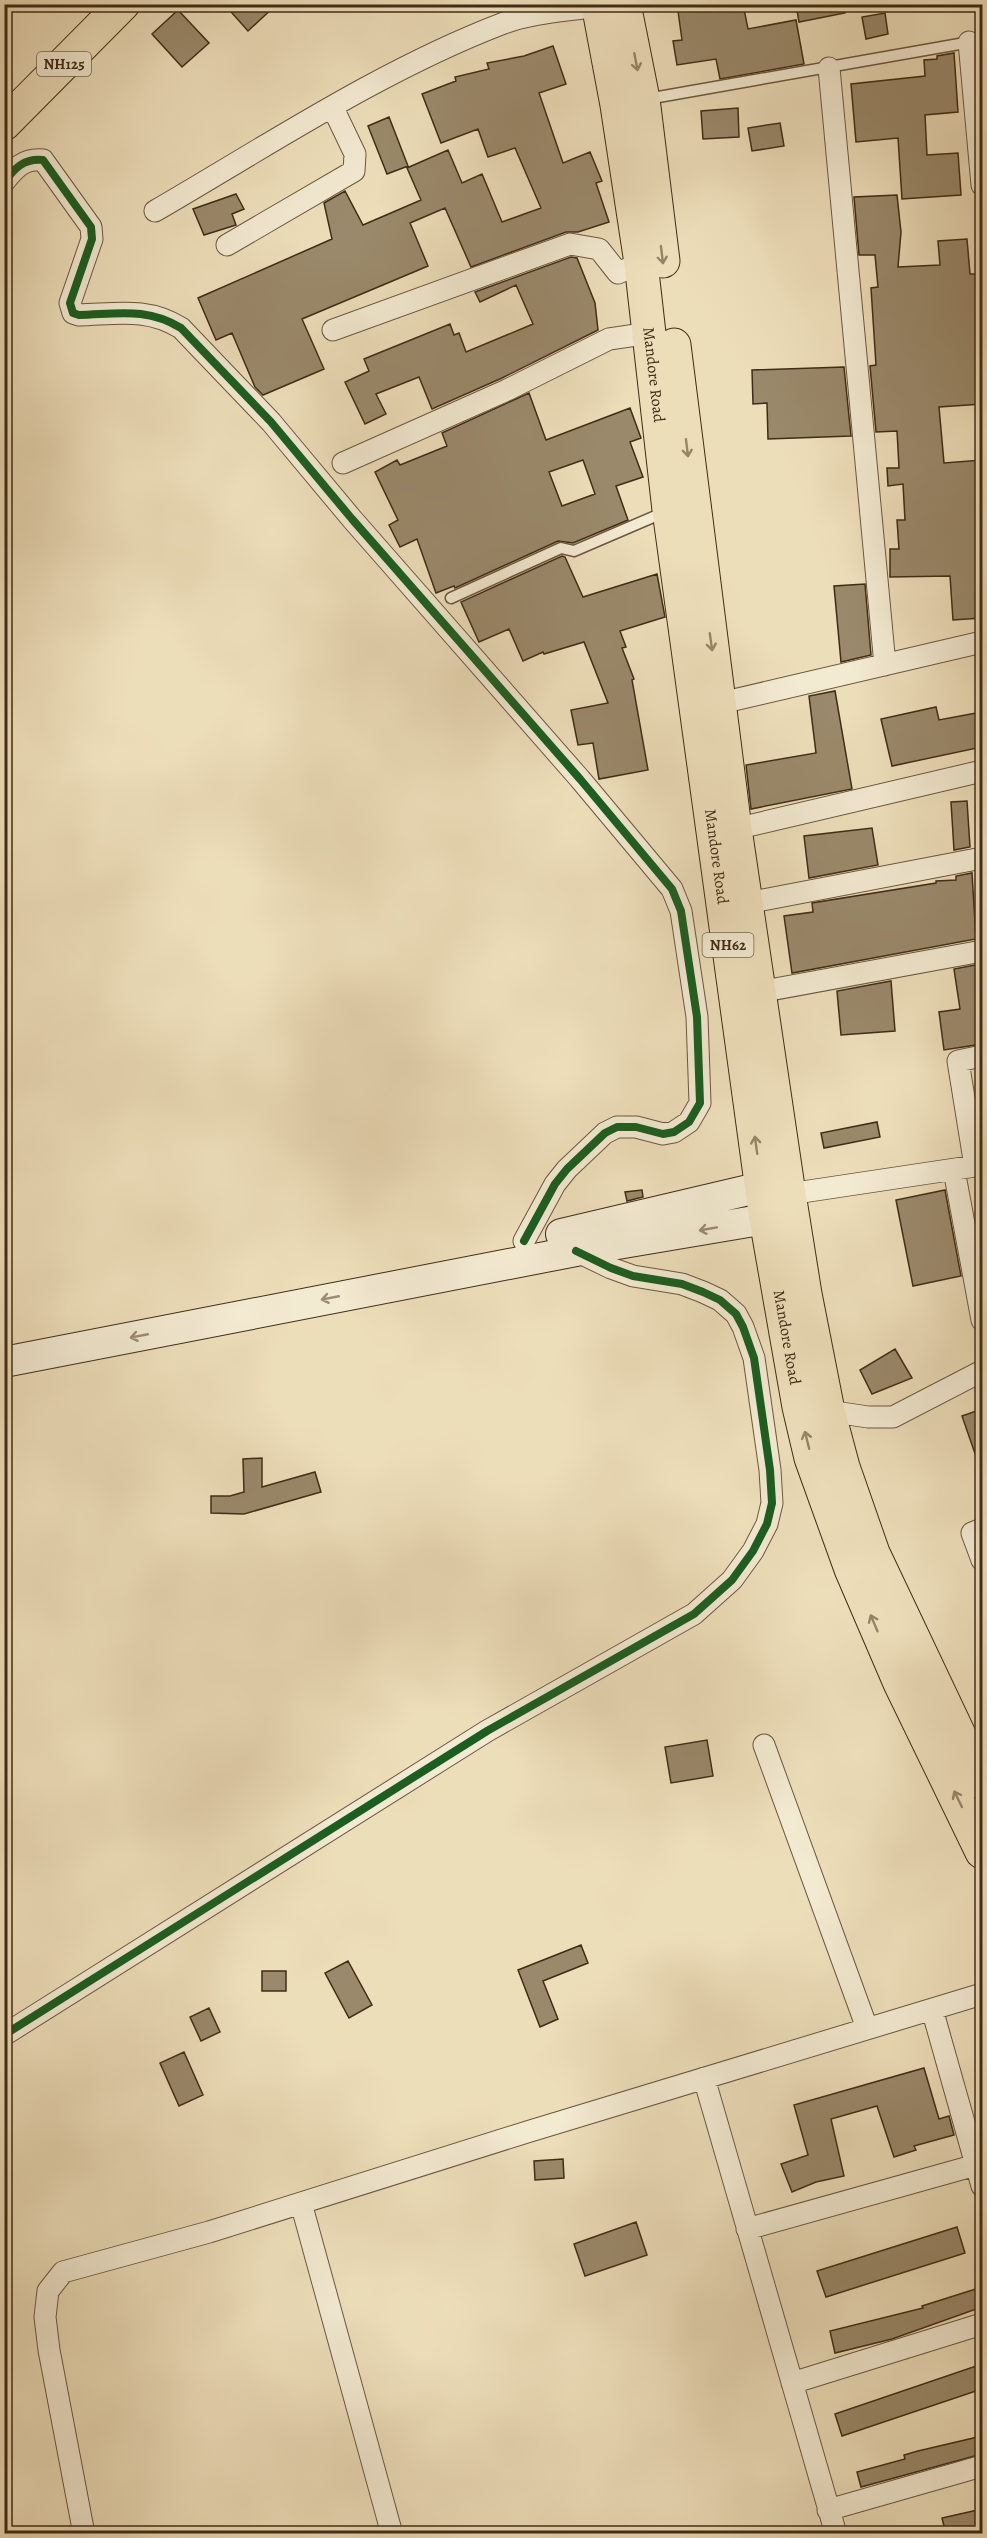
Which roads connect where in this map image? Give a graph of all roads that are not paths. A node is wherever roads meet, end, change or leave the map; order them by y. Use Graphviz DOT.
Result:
graph roads {
  1 [pos="95,4"];
  2 [pos="123,4"];
  3 [pos="607,5"];
  4 [pos="976,41"];
  5 [pos="829,68"];
  6 [pos="4,97"];
  7 [pos="630,102"];
  8 [pos="333,108"];
  9 [pos="4,124"];
  10 [pos="4,182"];
  11 [pos="982,185"];
  12 [pos="155,212"];
  13 [pos="227,245"];
  14 [pos="641,263"];
  15 [pos="333,330"];
  16 [pos="650,333"];
  17 [pos="343,463"];
  18 [pos="669,510"];
  19 [pos="451,598"];
  20 [pos="982,644"];
  21 [pos="885,664"];
  22 [pos="708,706"];
  23 [pos="982,771"];
  24 [pos="735,829"];
  25 [pos="982,858"];
  26 [pos="747,903"];
  27 [pos="982,951"];
  28 [pos="759,992"];
  29 [pos="982,1056"];
  30 [pos="979,1165"];
  31 [pos="954,1170"];
  32 [pos="775,1191"];
  33 [pos="766,1219"];
  34 [pos="629,1230"];
  35 [pos="524,1241"];
  36 [pos="576,1251"];
  37 [pos="982,1320"];
  38 [pos="4,1341"];
  39 [pos="4,1362"];
  40 [pos="982,1371"];
  41 [pos="828,1411"];
  42 [pos="982,1529"];
  43 [pos="982,1560"];
  44 [pos="764,1745"];
  45 [pos="982,1783"];
  46 [pos="982,1852"];
  47 [pos="982,1994"];
  48 [pos="932,2009"];
  49 [pos="867,2028"];
  50 [pos="4,2035"];
  51 [pos="704,2078"];
  52 [pos="976,2165"];
  53 [pos="982,2186"];
  54 [pos="301,2203"];
  55 [pos="747,2229"];
  56 [pos="982,2324"];
  57 [pos="792,2383"];
  58 [pos="982,2466"];
  59 [pos="828,2510"];
  60 [pos="84,2534"];
  61 [pos="392,2534"];
  62 [pos="836,2534"];
  1 -- 6 [label="highway, NH125"];
  2 -- 9 [label="highway, NH125"];
  3 -- 7 [label="highway, Mandore Road / NH62"];
  3 -- 8 [label="street"];
  4 -- 5 [label="lane"];
  4 -- 11 [label="street"];
  5 -- 7 [label="lane"];
  5 -- 21 [label="street"];
  7 -- 14 [label="highway, Mandore Road / NH62"];
  7 -- 22 [label="highway, Mandore Road / NH62, one-way"];
  8 -- 12 [label="street"];
  8 -- 13 [label="street"];
  10 -- 35 [label="street"];
  14 -- 15 [label="street"];
  14 -- 16 [label="highway, Mandore Road / NH62"];
  16 -- 17 [label="street"];
  16 -- 18 [label="highway, Mandore Road / NH62"];
  18 -- 19 [label="lane"];
  18 -- 22 [label="highway, Mandore Road / NH62"];
  20 -- 21 [label="street"];
  21 -- 22 [label="street"];
  22 -- 24 [label="highway, Mandore Road / NH62"];
  32 -- 22 [label="highway, Mandore Road / NH62, one-way"];
  23 -- 24 [label="street"];
  24 -- 26 [label="highway, Mandore Road / NH62"];
  25 -- 26 [label="street"];
  26 -- 28 [label="highway, Mandore Road / NH62"];
  27 -- 28 [label="street"];
  28 -- 32 [label="highway, Mandore Road / NH62"];
  29 -- 30 [label="street"];
  30 -- 31 [label="street"];
  31 -- 32 [label="street"];
  31 -- 37 [label="street"];
  32 -- 33 [label="highway, Mandore Road / NH62"];
  32 -- 34 [label="street"];
  32 -- 41 [label="highway, Mandore Road / NH62"];
  33 -- 34 [label="street, one-way"];
  46 -- 33 [label="highway, Mandore Road / NH62, one-way"];
  34 -- 35 [label="street"];
  34 -- 36 [label="street"];
  35 -- 38 [label="street"];
  36 -- 39 [label="street, one-way"];
  36 -- 50 [label="street"];
  40 -- 41 [label="street"];
  41 -- 45 [label="highway, Mandore Road / NH62"];
  42 -- 43 [label="street"];
  44 -- 49 [label="street"];
  47 -- 48 [label="street"];
  48 -- 49 [label="street"];
  48 -- 52 [label="street"];
  49 -- 51 [label="street"];
  51 -- 54 [label="street"];
  51 -- 55 [label="street"];
  52 -- 53 [label="street"];
  52 -- 55 [label="street"];
  54 -- 60 [label="street"];
  54 -- 61 [label="street"];
  55 -- 57 [label="street"];
  56 -- 57 [label="street"];
  57 -- 59 [label="street"];
  58 -- 59 [label="street"];
  59 -- 62 [label="street"];
}
